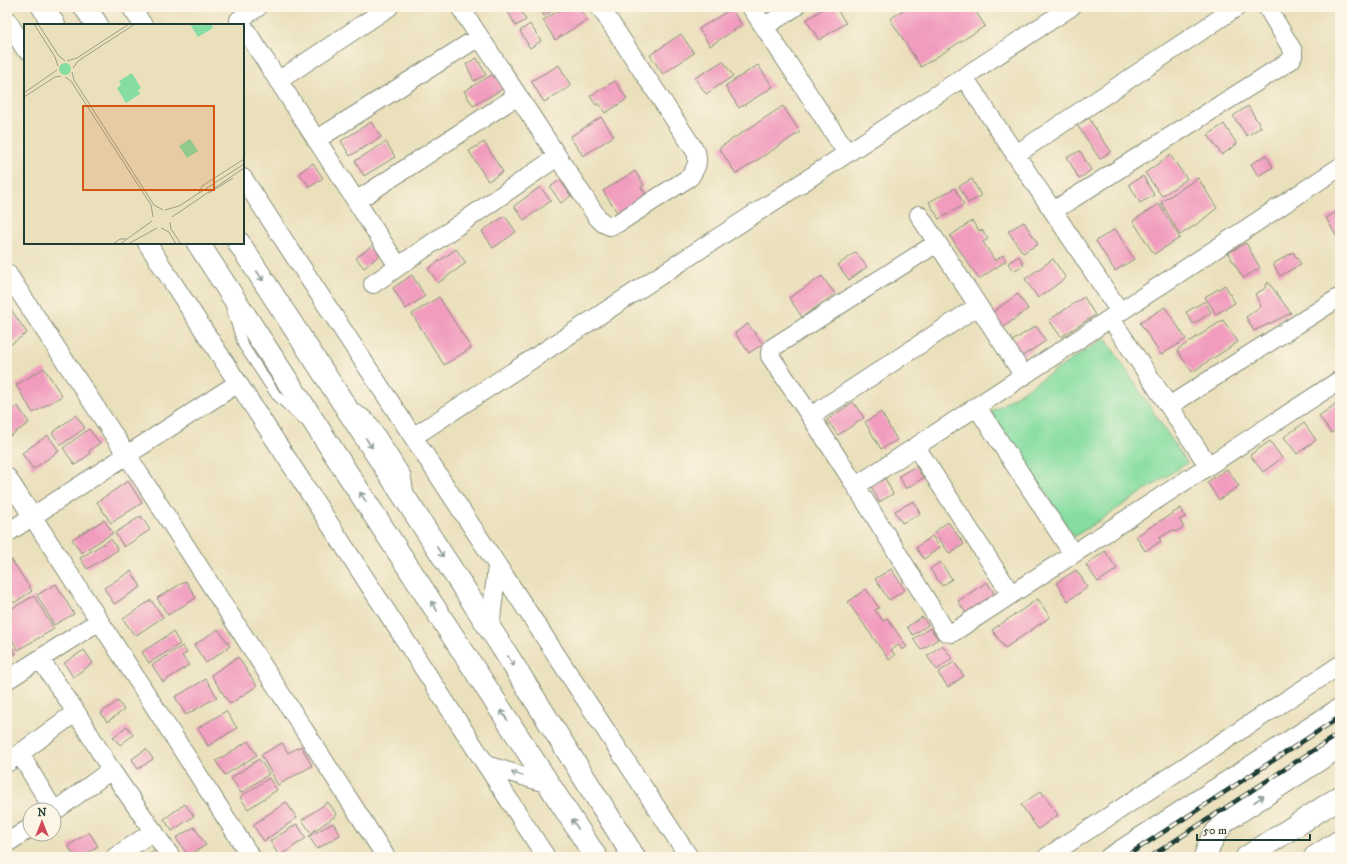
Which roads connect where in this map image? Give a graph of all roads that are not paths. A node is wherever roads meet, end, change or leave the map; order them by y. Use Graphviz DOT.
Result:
graph roads {
  1 [pos="43,7"];
  2 [pos="85,7"];
  3 [pos="131,7"];
  4 [pos="258,7"];
  5 [pos="389,7"];
  6 [pos="460,7"];
  7 [pos="600,7"];
  8 [pos="751,7"];
  9 [pos="795,7"];
  10 [pos="1071,7"];
  11 [pos="1237,7"];
  12 [pos="1267,7"];
  13 [pos="239,19"];
  14 [pos="7,20"];
  15 [pos="53,24"];
  16 [pos="96,24"];
  17 [pos="142,24"];
  18 [pos="244,27"];
  19 [pos="764,28"];
  20 [pos="479,36"];
  21 [pos="24,47"];
  22 [pos="964,77"];
  23 [pos="278,81"];
  24 [pos="517,96"];
  25 [pos="316,140"];
  26 [pos="847,153"];
  27 [pos="1015,155"];
  28 [pos="557,157"];
  29 [pos="1340,167"];
  30 [pos="244,180"];
  31 [pos="356,201"];
  32 [pos="1053,211"];
  33 [pos="919,215"];
  34 [pos="937,243"];
  35 [pos="148,244"];
  36 [pos="199,244"];
  37 [pos="240,244"];
  38 [pos="398,266"];
  39 [pos="7,273"];
  40 [pos="373,284"];
  41 [pos="1340,297"];
  42 [pos="978,306"];
  43 [pos="1116,315"];
  44 [pos="1024,376"];
  45 [pos="1340,380"];
  46 [pos="238,383"];
  47 [pos="1169,406"];
  48 [pos="977,407"];
  49 [pos="811,416"];
  50 [pos="412,437"];
  51 [pos="916,447"];
  52 [pos="127,455"];
  53 [pos="1208,465"];
  54 [pos="7,477"];
  55 [pos="856,486"];
  56 [pos="32,517"];
  57 [pos="7,533"];
  58 [pos="1073,554"];
  59 [pos="497,566"];
  60 [pos="1011,594"];
  61 [pos="99,621"];
  62 [pos="490,628"];
  63 [pos="40,659"];
  64 [pos="1340,665"];
  65 [pos="7,680"];
  66 [pos="1340,707"];
  67 [pos="76,712"];
  68 [pos="1340,746"];
  69 [pos="14,759"];
  70 [pos="486,764"];
  71 [pos="111,770"];
  72 [pos="549,784"];
  73 [pos="1340,796"];
  74 [pos="47,802"];
  75 [pos="62,805"];
  76 [pos="154,831"];
  77 [pos="22,833"];
  78 [pos="1340,841"];
  79 [pos="7,843"];
  80 [pos="115,857"];
  81 [pos="171,857"];
  82 [pos="251,857"];
  83 [pos="386,857"];
  84 [pos="546,857"];
  85 [pos="596,857"];
  86 [pos="634,857"];
  87 [pos="689,857"];
  88 [pos="1047,857"];
  89 [pos="1110,857"];
  90 [pos="1205,857"];
  91 [pos="1247,857"];
  92 [pos="1315,857"];
  1 -- 15 [label="street"];
  2 -- 16 [label="street"];
  3 -- 17 [label="street"];
  4 -- 13 [label="street"];
  5 -- 23 [label="street"];
  6 -- 20 [label="street"];
  7 -- 28 [label="street"];
  8 -- 19 [label="street"];
  9 -- 19 [label="street"];
  10 -- 22 [label="street"];
  11 -- 27 [label="street"];
  12 -- 32 [label="street"];
  14 -- 21 [label="street"];
  18 -- 23 [label="street"];
  19 -- 26 [label="street"];
  20 -- 24 [label="street"];
  20 -- 25 [label="street"];
  22 -- 26 [label="street"];
  22 -- 27 [label="street"];
  23 -- 25 [label="street"];
  24 -- 28 [label="street"];
  24 -- 31 [label="street"];
  25 -- 31 [label="street"];
  26 -- 50 [label="street"];
  27 -- 32 [label="street"];
  28 -- 38 [label="street"];
  29 -- 43 [label="street"];
  30 -- 50 [label="street"];
  31 -- 38 [label="street"];
  32 -- 43 [label="street"];
  33 -- 34 [label="street"];
  34 -- 42 [label="street"];
  34 -- 49 [label="street"];
  35 -- 46 [label="street"];
  72 -- 36 [label="street, one-way"];
  37 -- 62 [label="street, one-way"];
  38 -- 40 [label="street"];
  39 -- 52 [label="street"];
  41 -- 47 [label="street"];
  42 -- 44 [label="street"];
  42 -- 49 [label="street"];
  43 -- 44 [label="street"];
  43 -- 47 [label="street"];
  44 -- 48 [label="street"];
  45 -- 53 [label="street"];
  46 -- 52 [label="street"];
  46 -- 70 [label="street"];
  47 -- 53 [label="street"];
  48 -- 51 [label="street"];
  48 -- 58 [label="street"];
  49 -- 55 [label="street"];
  50 -- 59 [label="street"];
  51 -- 55 [label="street"];
  51 -- 60 [label="street"];
  52 -- 56 [label="street"];
  52 -- 83 [label="street"];
  53 -- 58 [label="street"];
  54 -- 56 [label="street"];
  55 -- 60 [label="street"];
  56 -- 57 [label="street"];
  56 -- 61 [label="street"];
  58 -- 60 [label="street"];
  59 -- 62 [label="street"];
  59 -- 87 [label="street"];
  61 -- 63 [label="street"];
  61 -- 82 [label="street"];
  62 -- 86 [label="street, one-way"];
  63 -- 65 [label="street"];
  63 -- 67 [label="street"];
  64 -- 88 [label="street"];
  66 -- 89 [label="street"];
  67 -- 69 [label="street"];
  67 -- 71 [label="street"];
  90 -- 68 [label="street, one-way"];
  69 -- 74 [label="street"];
  72 -- 70 [label="street, one-way"];
  70 -- 84 [label="street"];
  71 -- 75 [label="street"];
  71 -- 76 [label="street"];
  85 -- 72 [label="street, one-way"];
  73 -- 91 [label="street"];
  76 -- 80 [label="street"];
  76 -- 81 [label="street"];
  77 -- 79 [label="street"];
  78 -- 92 [label="street"];
}
